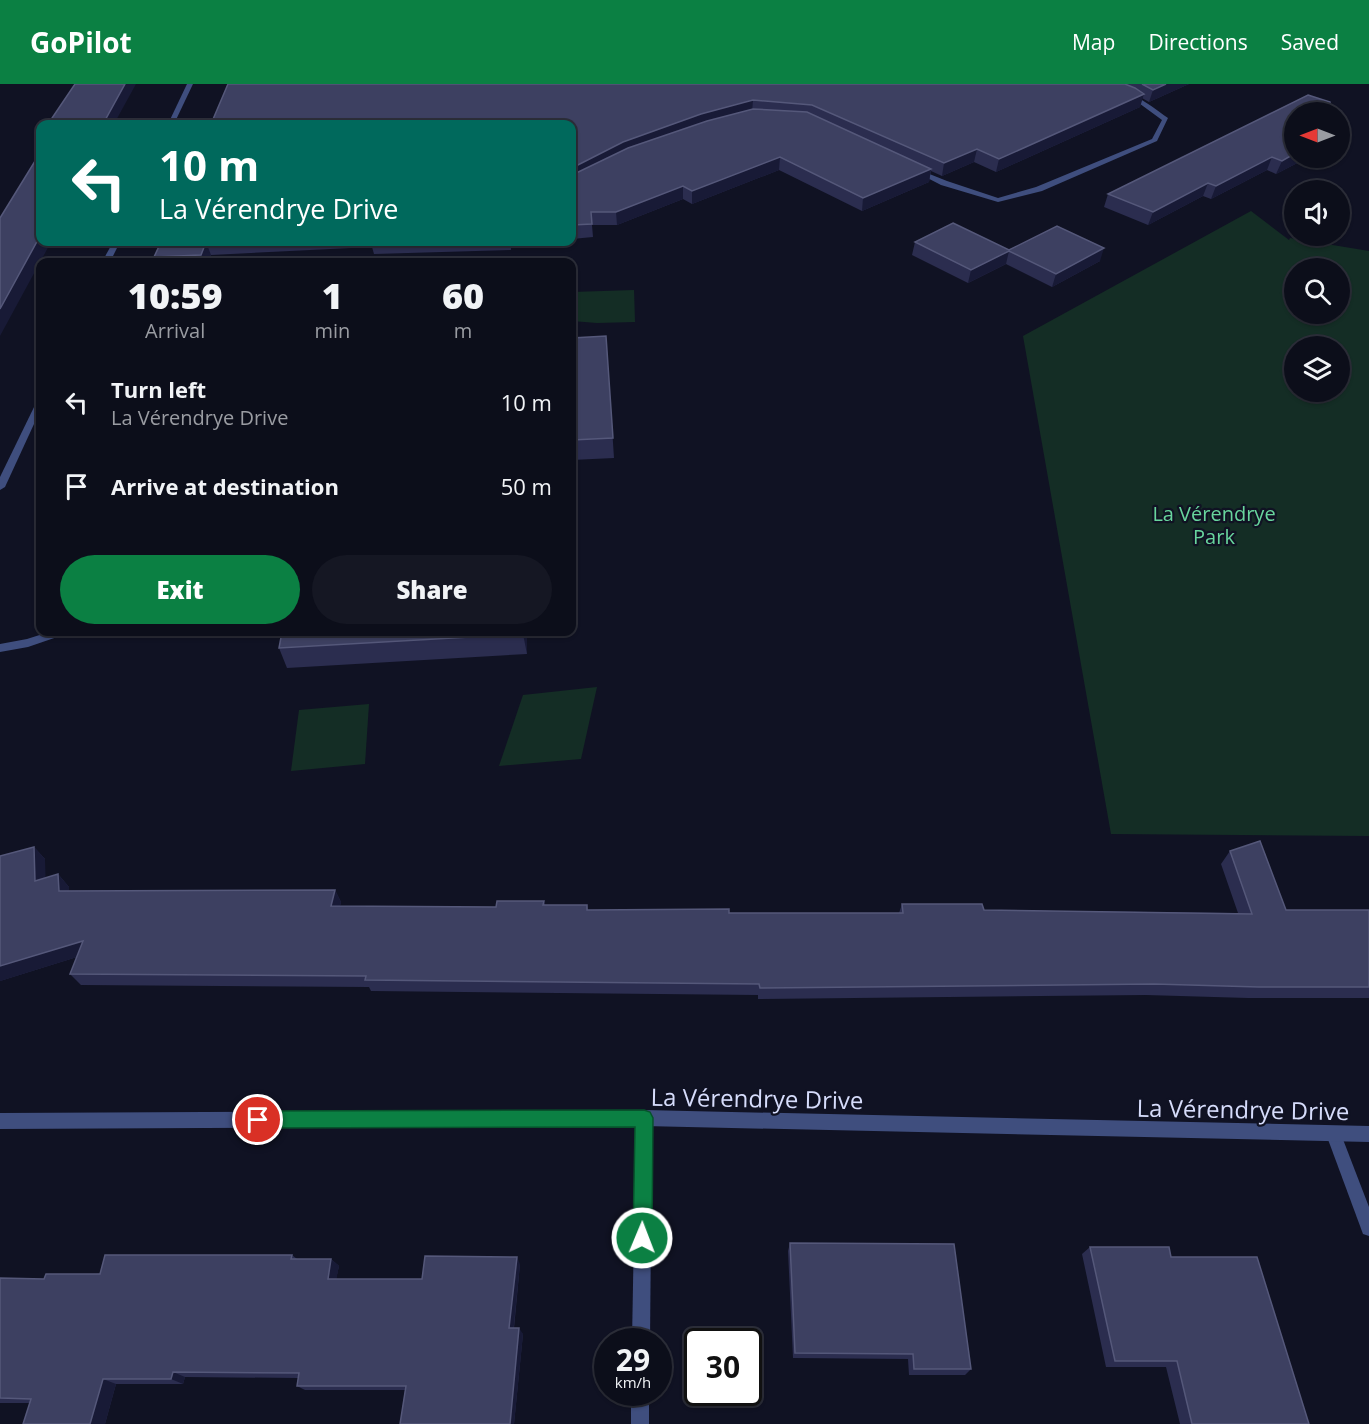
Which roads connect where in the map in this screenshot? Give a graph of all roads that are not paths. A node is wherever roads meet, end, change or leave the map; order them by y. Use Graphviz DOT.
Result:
graph roads {
  1 [pos="190,84"];
  2 [pos="1099,84"];
  3 [pos="173,120"];
  4 [pos="902,164"];
  5 [pos="36,411"];
  6 [pos="0,487"];
  7 [pos="48,636"];
  8 [pos="0,648"];
  9 [pos="644,1118"];
  10 [pos="0,1121"];
  11 [pos="1334,1134"];
  12 [pos="1369,1134"];
  13 [pos="1369,1228"];
  14 [pos="641,1328"];
  15 [pos="640,1406"];
  16 [pos="639,1424"];
  1 -- 3 [label="street"];
  2 -- 4 [label="street"];
  5 -- 6 [label="street"];
  7 -- 8 [label="street"];
  9 -- 10 [label="street, La Vérendrye Drive"];
  9 -- 11 [label="street, La Vérendrye Drive"];
  9 -- 14 [label="street"];
  11 -- 12 [label="street, La Vérendrye Drive"];
  11 -- 13 [label="street"];
  15 -- 16 [label="street"];
}
